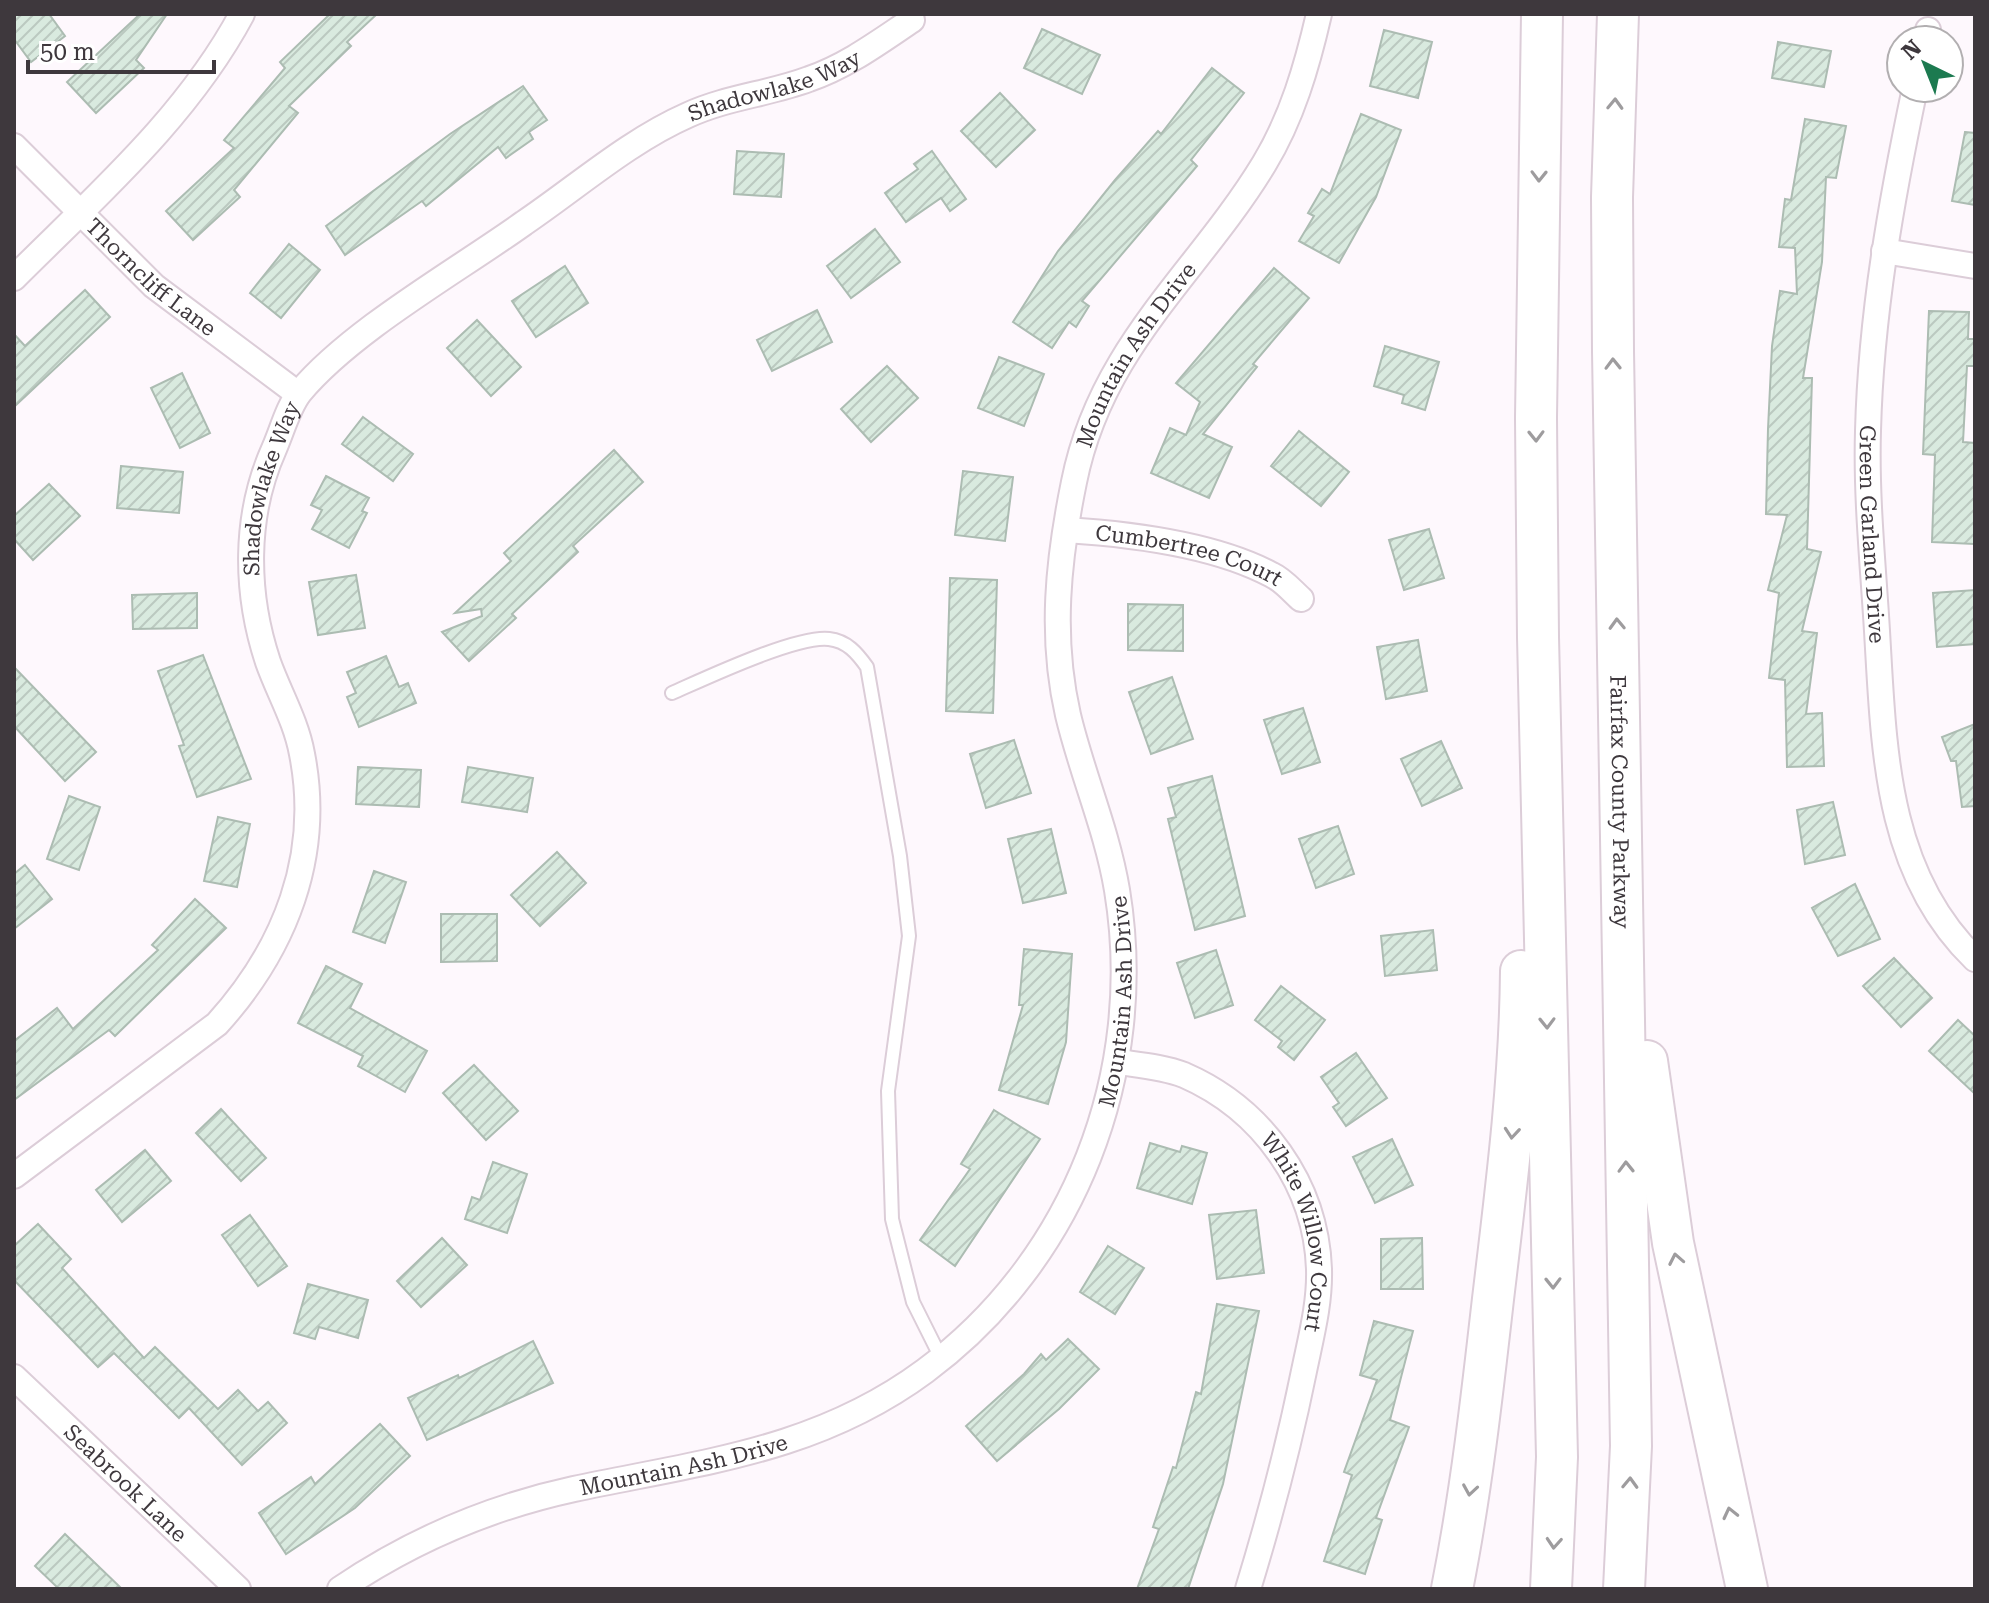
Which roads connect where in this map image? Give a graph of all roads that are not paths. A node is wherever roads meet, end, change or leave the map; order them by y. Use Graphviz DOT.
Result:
graph roads {
  1 [pos="242,14"];
  2 [pos="1319,14"];
  3 [pos="1542,14"];
  4 [pos="1618,14"];
  5 [pos="912,20"];
  6 [pos="1912,104"];
  7 [pos="14,146"];
  8 [pos="79,213"];
  9 [pos="1884,251"];
  10 [pos="1975,266"];
  11 [pos="14,278"];
  12 [pos="298,394"];
  13 [pos="1066,530"];
  14 [pos="1301,599"];
  15 [pos="1538,637"];
  16 [pos="672,693"];
  17 [pos="1623,814"];
  18 [pos="1975,959"];
  19 [pos="1119,1062"];
  20 [pos="14,1176"];
  21 [pos="941,1358"];
  22 [pos="14,1377"];
  23 [pos="238,1589"];
  24 [pos="340,1589"];
  25 [pos="1248,1589"];
  26 [pos="1452,1589"];
  27 [pos="1551,1589"];
  28 [pos="1624,1589"];
  29 [pos="1747,1589"];
  1 -- 8 [label="street"];
  2 -- 13 [label="street, Mountain Ash Drive"];
  3 -- 15 [label="highway, one-way"];
  17 -- 4 [label="highway, Fairfax County Parkway, one-way"];
  5 -- 12 [label="street, Shadowlake Way"];
  6 -- 9 [label="street, Green Garland Drive"];
  7 -- 8 [label="street, Thorncliff Lane"];
  8 -- 11 [label="street"];
  8 -- 12 [label="street, Thorncliff Lane"];
  9 -- 10 [label="street"];
  9 -- 18 [label="street, Green Garland Drive"];
  12 -- 20 [label="street, Shadowlake Way"];
  13 -- 14 [label="street, Cumbertree Court"];
  13 -- 19 [label="street, Mountain Ash Drive"];
  15 -- 26 [label="highway, one-way"];
  15 -- 27 [label="highway, one-way"];
  16 -- 21 [label="lane"];
  28 -- 17 [label="highway, Fairfax County Parkway, one-way"];
  29 -- 17 [label="highway, one-way"];
  19 -- 21 [label="street, Mountain Ash Drive"];
  19 -- 25 [label="street, White Willow Court"];
  21 -- 24 [label="street, Mountain Ash Drive"];
  22 -- 23 [label="street, Seabrook Lane"];
}
